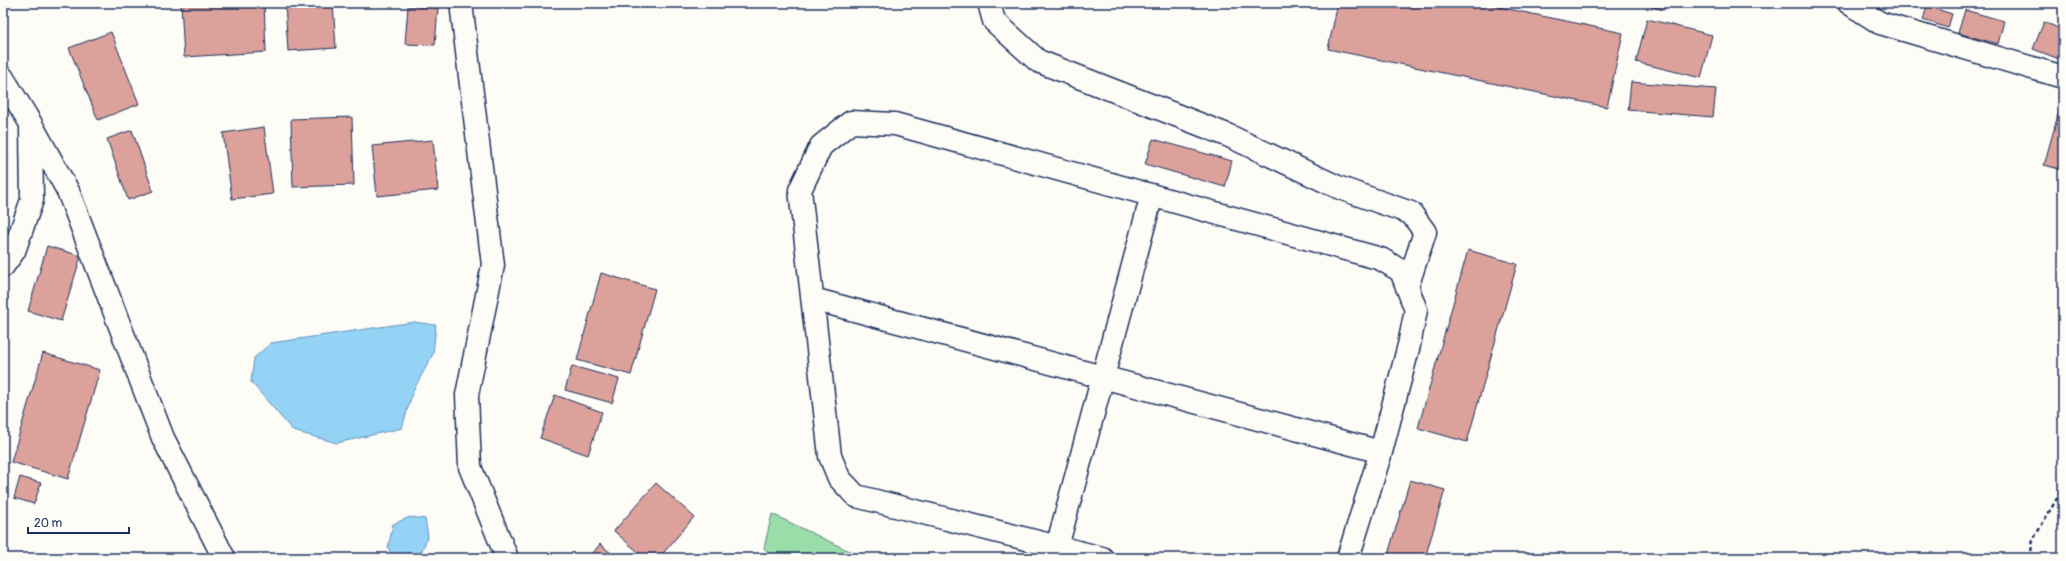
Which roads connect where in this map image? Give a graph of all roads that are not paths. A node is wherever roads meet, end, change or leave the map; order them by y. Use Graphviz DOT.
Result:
graph roads {
  1 [pos="461,3"];
  2 [pos="989,3"];
  3 [pos="1849,3"];
  4 [pos="2063,77"];
  5 [pos="3,78"];
  6 [pos="31,124"];
  7 [pos="1152,196"];
  8 [pos="3,266"];
  9 [pos="1407,287"];
  10 [pos="813,299"];
  11 [pos="1104,376"];
  12 [pos="1381,452"];
  13 [pos="1057,547"];
  14 [pos="224,558"];
  15 [pos="507,558"];
  16 [pos="1102,558"];
  17 [pos="1348,558"];
  1 -- 15 [label="street"];
  2 -- 9 [label="street"];
  3 -- 4 [label="street"];
  5 -- 6 [label="street"];
  6 -- 8 [label="street"];
  6 -- 14 [label="street"];
  7 -- 9 [label="street"];
  7 -- 10 [label="street"];
  7 -- 11 [label="street"];
  9 -- 12 [label="street"];
  10 -- 11 [label="street"];
  10 -- 13 [label="street"];
  11 -- 12 [label="street"];
  11 -- 13 [label="street"];
  12 -- 17 [label="street"];
  13 -- 16 [label="street"];
}
